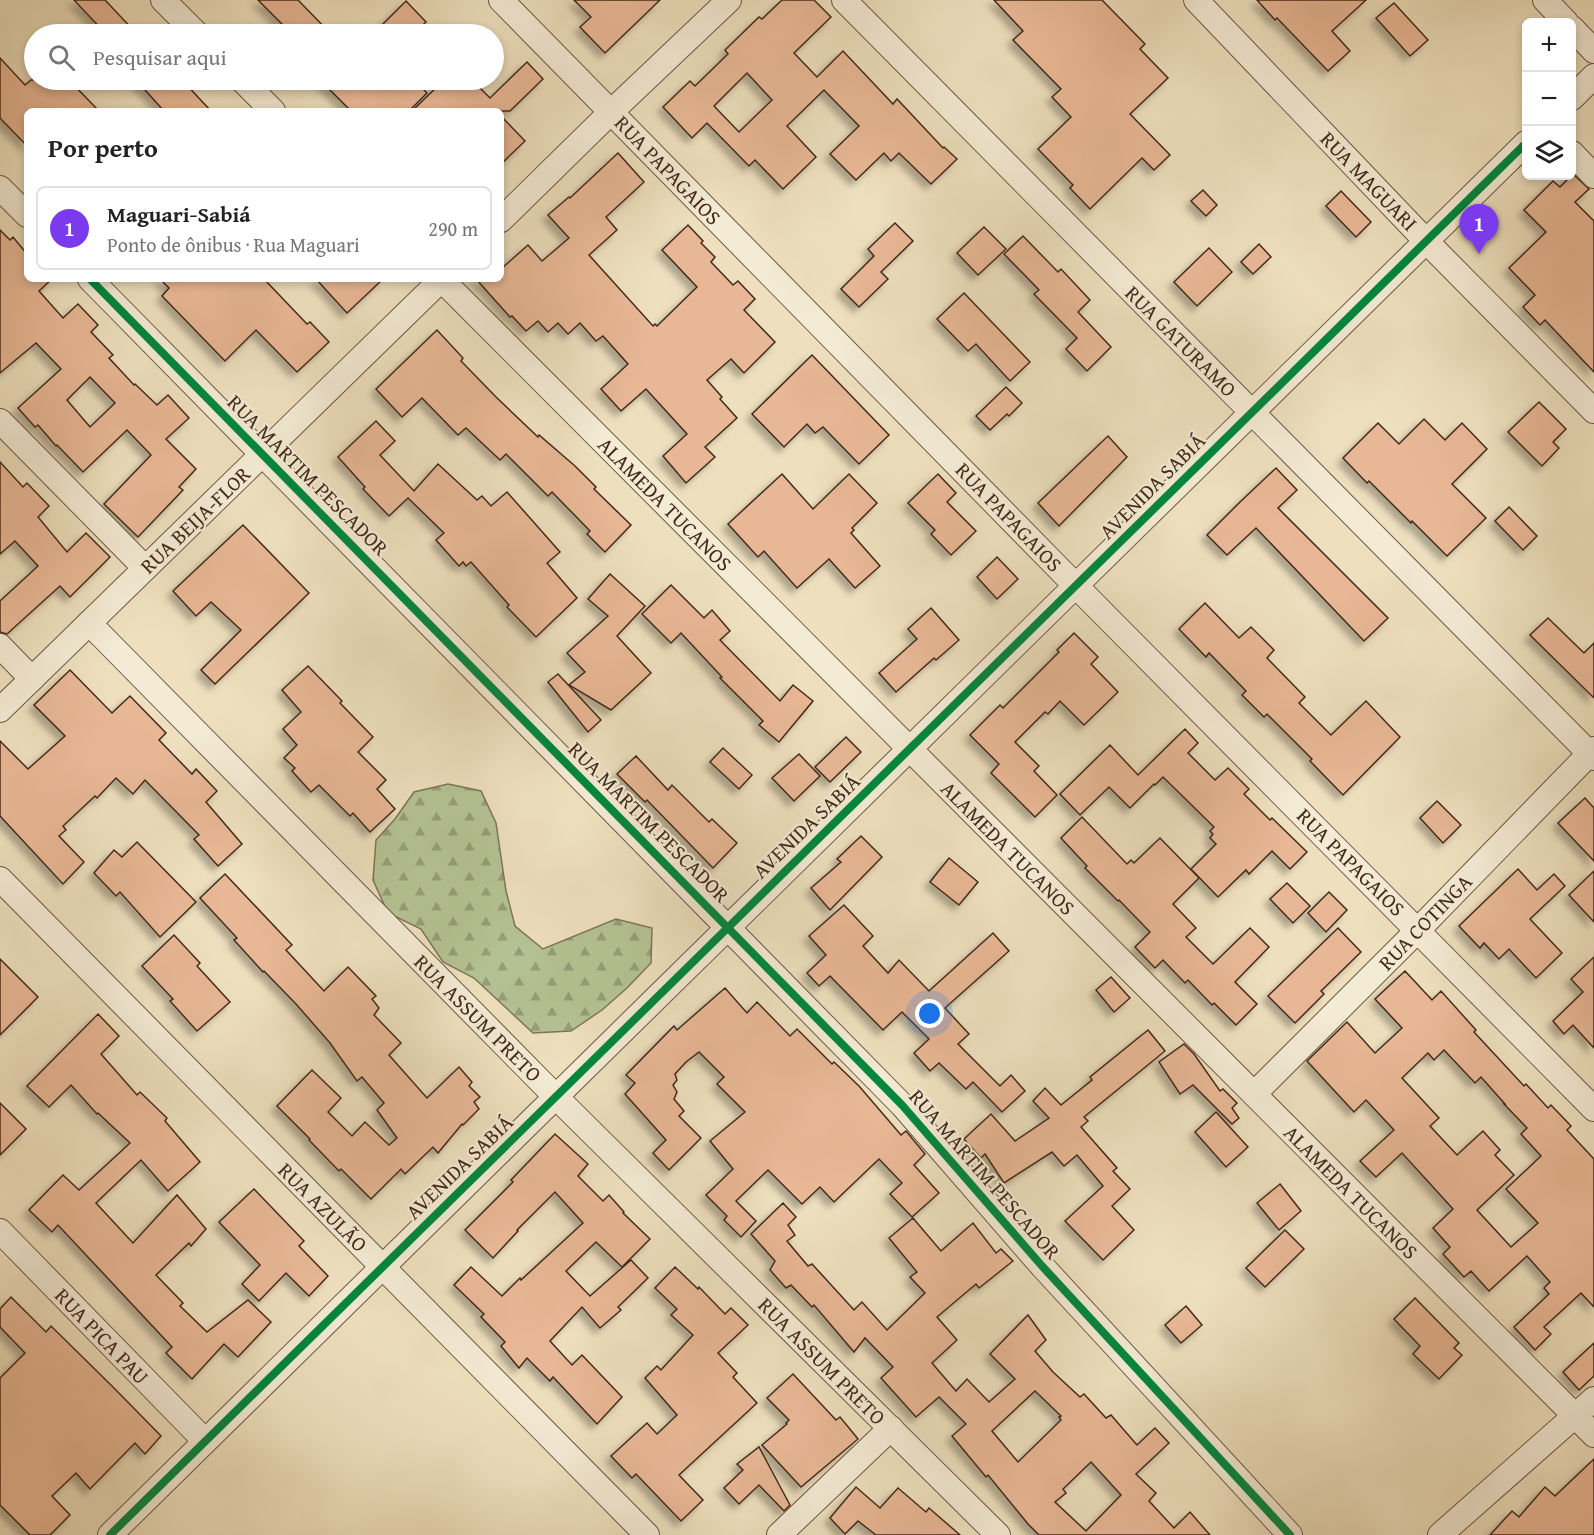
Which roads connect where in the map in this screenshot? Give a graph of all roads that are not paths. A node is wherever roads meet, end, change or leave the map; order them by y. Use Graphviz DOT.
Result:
graph roads {
  1 [pos="162,0"];
  2 [pos="501,0"];
  3 [pos="729,0"];
  4 [pos="844,0"];
  5 [pos="1197,0"];
  6 [pos="1545,0"];
  7 [pos="1562,18"];
  8 [pos="187,24"];
  9 [pos="1576,32"];
  10 [pos="1594,51"];
  11 [pos="1594,76"];
  12 [pos="252,90"];
  13 [pos="1576,94"];
  14 [pos="270,108"];
  15 [pos="611,112"];
  16 [pos="1522,147"];
  17 [pos="1576,157"];
  18 [pos="1594,176"];
  19 [pos="0,188"];
  20 [pos="24,212"];
  21 [pos="504,217"];
  22 [pos="1427,242"];
  23 [pos="93,282"];
  24 [pos="438,282"];
  25 [pos="444,282"];
  26 [pos="1594,411"];
  27 [pos="1252,413"];
  28 [pos="0,421"];
  29 [pos="262,454"];
  30 [pos="146,568"];
  31 [pos="1076,586"];
  32 [pos="89,623"];
  33 [pos="0,646"];
  34 [pos="32,679"];
  35 [pos="0,710"];
  36 [pos="910,749"];
  37 [pos="1592,753"];
  38 [pos="0,879"];
  39 [pos="728,928"];
  40 [pos="1418,930"];
  41 [pos="1254,1094"];
  42 [pos="556,1097"];
  43 [pos="1594,1109"];
  44 [pos="0,1231"];
  45 [pos="382,1267"];
  46 [pos="1594,1399"];
  47 [pos="1575,1417"];
  48 [pos="891,1428"];
  49 [pos="1594,1436"];
  50 [pos="205,1441"];
  51 [pos="110,1535"];
  52 [pos="647,1535"];
  53 [pos="779,1535"];
  54 [pos="998,1535"];
  55 [pos="1290,1535"];
  56 [pos="1440,1535"];
  1 -- 8 [label="street"];
  2 -- 15 [label="street, RUA PAPAGAIOS"];
  3 -- 15 [label="street"];
  4 -- 27 [label="street, RUA GATURAMO"];
  5 -- 22 [label="street, RUA MAGUARI"];
  6 -- 7 [label="street"];
  9 -- 10 [label="street"];
  11 -- 13 [label="street"];
  12 -- 14 [label="street"];
  15 -- 21 [label="street"];
  15 -- 31 [label="street, RUA PAPAGAIOS"];
  16 -- 22 [label="street, AVENIDA SABIÁ"];
  17 -- 18 [label="street"];
  19 -- 20 [label="street"];
  22 -- 26 [label="street, RUA MAGUARI"];
  22 -- 27 [label="street, AVENIDA SABIÁ"];
  23 -- 29 [label="street, RUA MARTIM PESCADOR"];
  24 -- 29 [label="street, RUA BEIJA-FLOR"];
  25 -- 36 [label="street, ALAMEDA TUCANOS"];
  27 -- 31 [label="street, AVENIDA SABIÁ"];
  27 -- 37 [label="street, RUA GATURAMO"];
  28 -- 30 [label="street"];
  29 -- 30 [label="street, RUA BEIJA-FLOR"];
  29 -- 39 [label="street, RUA MARTIM PESCADOR"];
  30 -- 32 [label="street, RUA BEIJA-FLOR"];
  31 -- 36 [label="street, AVENIDA SABIÁ"];
  31 -- 40 [label="street, RUA PAPAGAIOS"];
  32 -- 34 [label="street, RUA BEIJA-FLOR"];
  32 -- 42 [label="street, RUA ASSUM PRETO"];
  33 -- 34 [label="street"];
  34 -- 35 [label="street, RUA BEIJA-FLOR"];
  36 -- 39 [label="street, AVENIDA SABIÁ"];
  36 -- 41 [label="street, ALAMEDA TUCANOS"];
  37 -- 40 [label="street, RUA COTINGA"];
  38 -- 45 [label="street, RUA AZULÃO"];
  39 -- 42 [label="street, AVENIDA SABIÁ"];
  39 -- 55 [label="street, RUA MARTIM PESCADOR"];
  40 -- 41 [label="street, RUA COTINGA"];
  40 -- 43 [label="street, RUA PAPAGAIOS"];
  41 -- 47 [label="street, ALAMEDA TUCANOS"];
  42 -- 45 [label="street, AVENIDA SABIÁ"];
  42 -- 48 [label="street, RUA ASSUM PRETO"];
  44 -- 50 [label="street, RUA PICA PAU"];
  45 -- 50 [label="street, AVENIDA SABIÁ"];
  45 -- 52 [label="street, RUA AZULÃO"];
  46 -- 47 [label="street"];
  47 -- 49 [label="street, ALAMEDA TUCANOS"];
  47 -- 56 [label="street"];
  48 -- 53 [label="street"];
  48 -- 54 [label="street, RUA ASSUM PRETO"];
  50 -- 51 [label="street, AVENIDA SABIÁ"];
}
